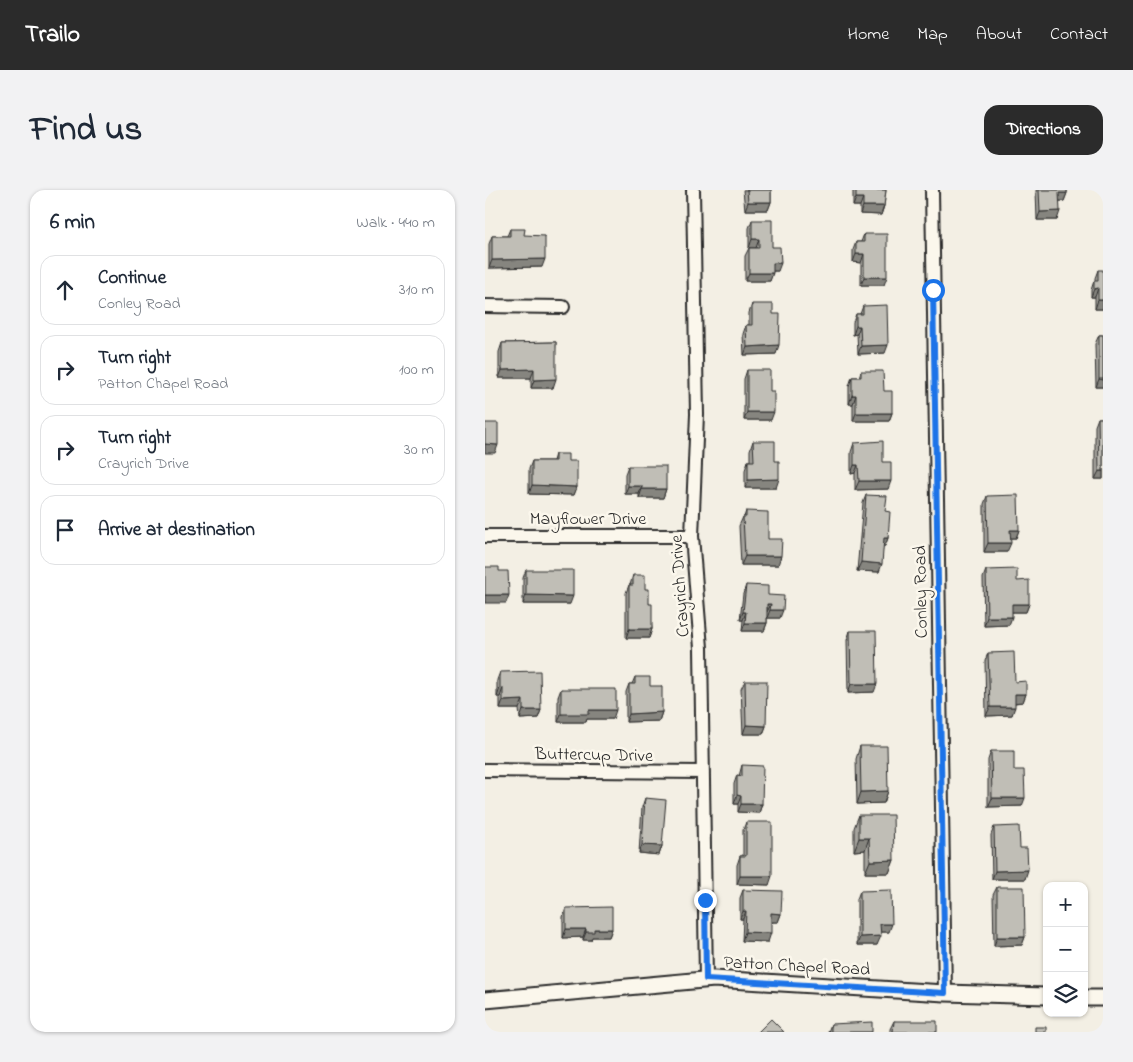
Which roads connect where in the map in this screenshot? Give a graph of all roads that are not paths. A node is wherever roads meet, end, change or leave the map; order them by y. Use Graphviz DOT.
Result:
graph roads {
  1 [pos="693,190"];
  2 [pos="932,190"];
  3 [pos="485,306"];
  4 [pos="563,307"];
  5 [pos="485,536"];
  6 [pos="692,536"];
  7 [pos="485,770"];
  8 [pos="703,772"];
  9 [pos="706,979"];
  10 [pos="945,993"];
  11 [pos="1043,996"];
  12 [pos="1088,998"];
  13 [pos="1103,998"];
  14 [pos="485,1000"];
  1 -- 6 [label="street, Crayrich Drive"];
  2 -- 10 [label="street, Conley Road"];
  3 -- 4 [label="street"];
  5 -- 6 [label="street, Mayflower Drive"];
  6 -- 8 [label="street, Crayrich Drive"];
  7 -- 8 [label="street, Buttercup Drive"];
  8 -- 9 [label="street, Crayrich Drive"];
  9 -- 10 [label="street, Patton Chapel Road"];
  9 -- 14 [label="street, Patton Chapel Road"];
  10 -- 11 [label="street, Patton Chapel Road"];
  12 -- 13 [label="street"];
}
